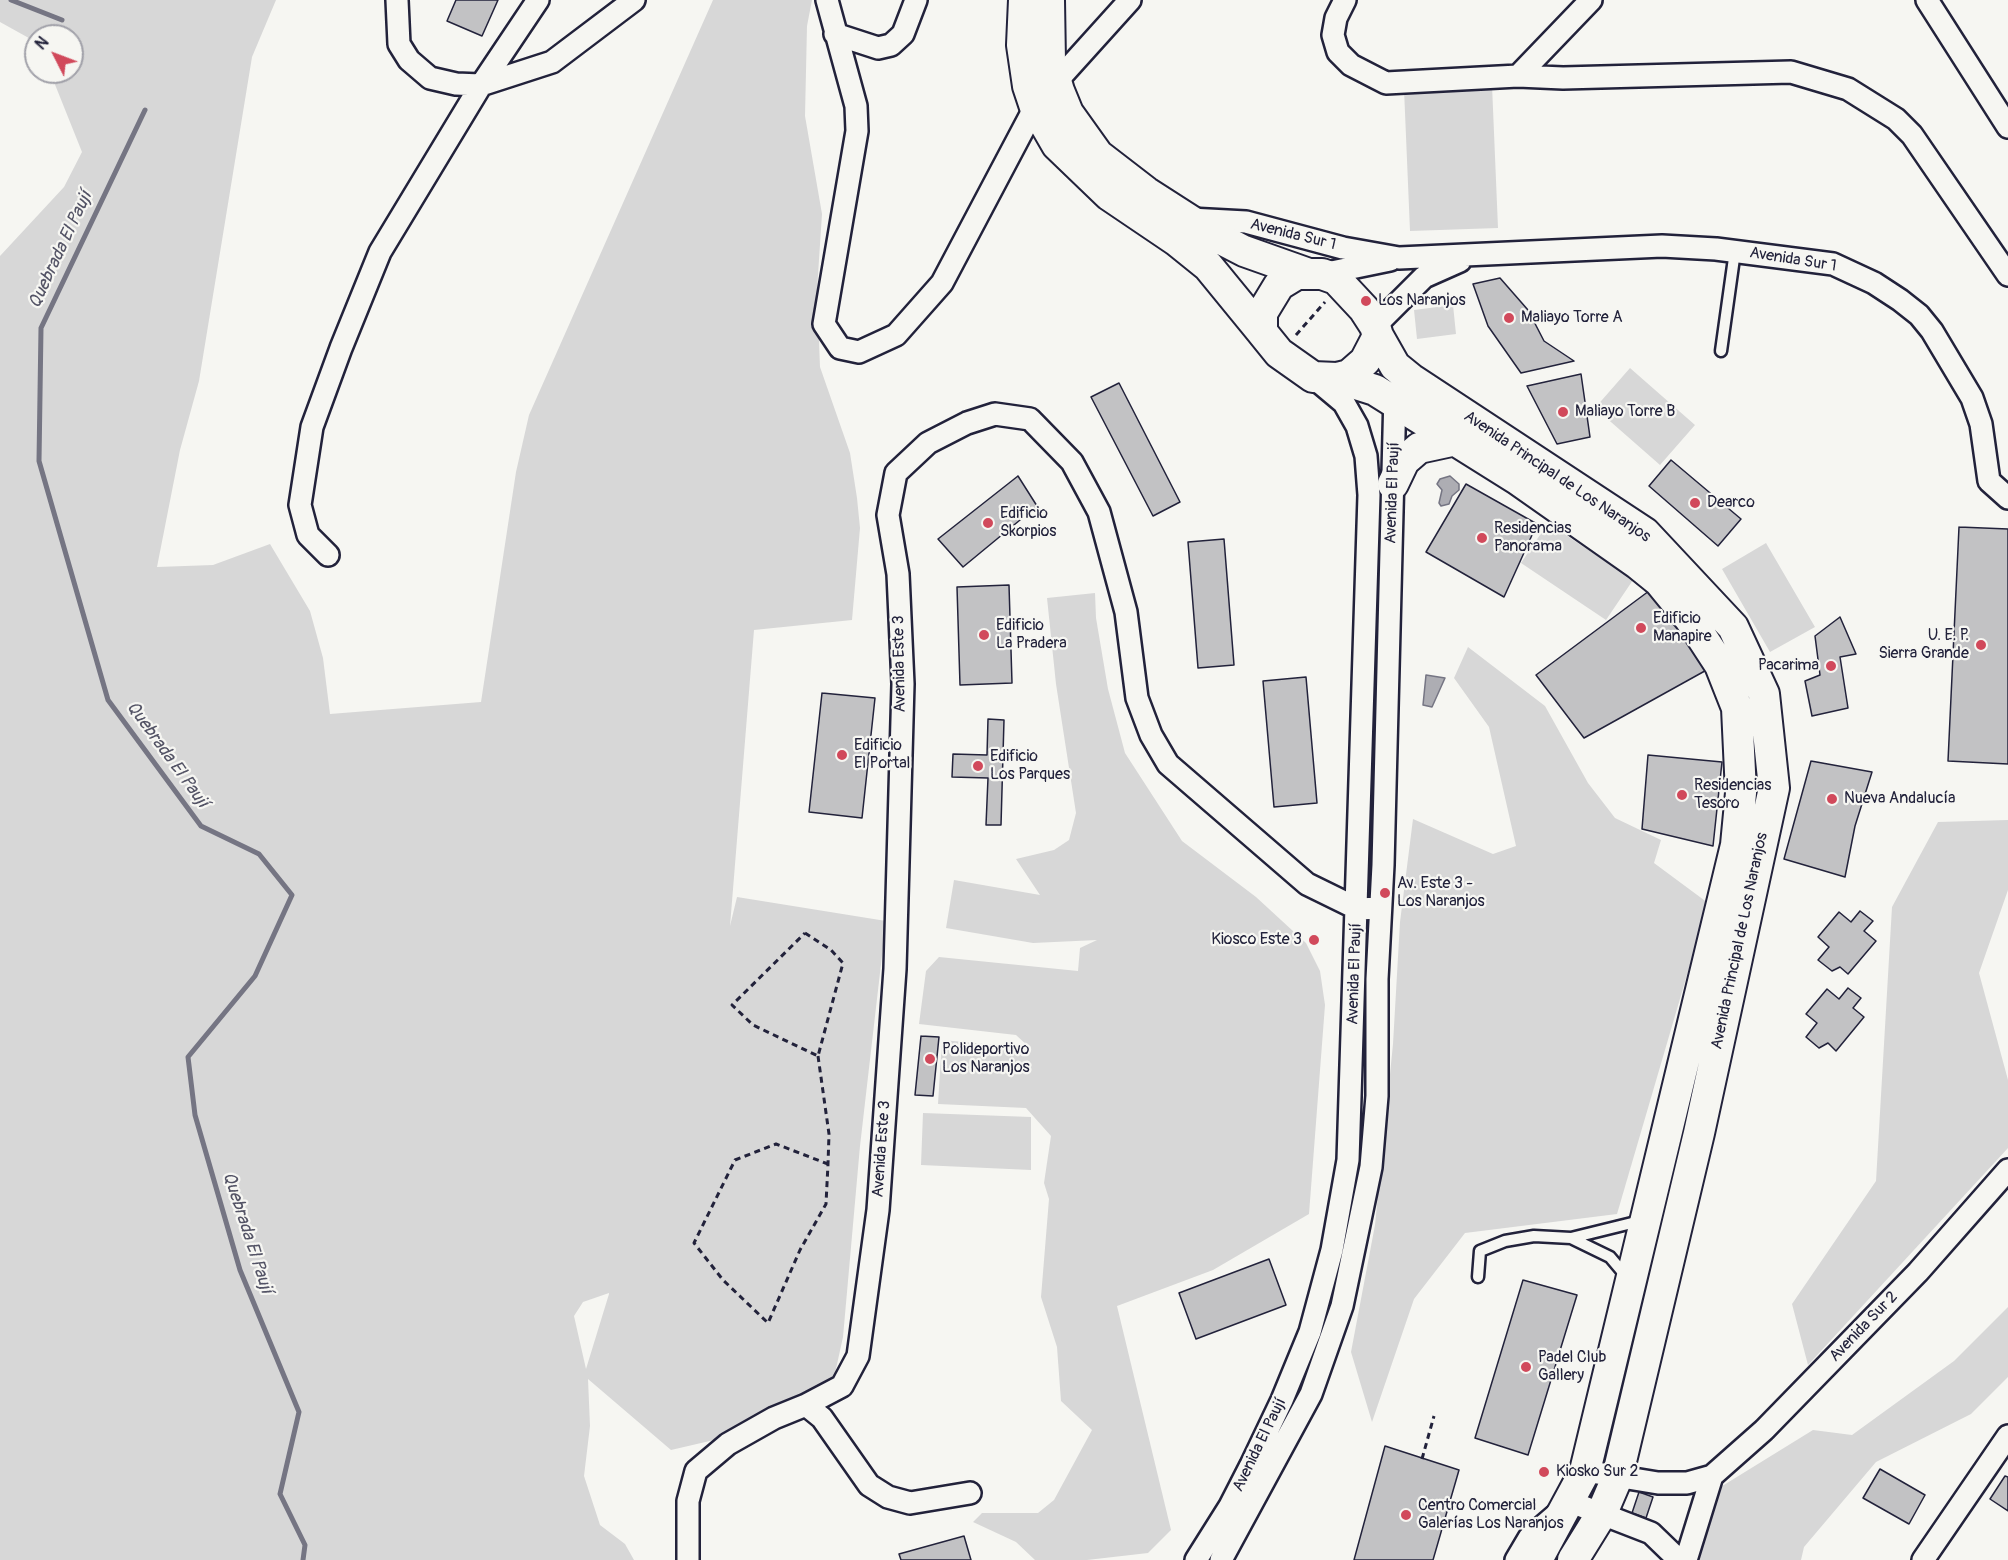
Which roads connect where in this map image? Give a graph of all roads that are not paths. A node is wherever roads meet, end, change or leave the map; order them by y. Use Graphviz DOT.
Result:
graph roads {
  1 [pos="398,0"];
  2 [pos="538,0"];
  3 [pos="634,0"];
  4 [pos="827,0"];
  5 [pos="916,0"];
  6 [pos="1024,0"];
  7 [pos="1049,0"];
  8 [pos="1130,0"];
  9 [pos="1345,0"];
  10 [pos="1591,0"];
  11 [pos="1927,0"];
  12 [pos="835,34"];
  13 [pos="1518,76"];
  14 [pos="1056,82"];
  15 [pos="481,84"];
  16 [pos="1035,107"];
  17 [pos="2008,127"];
  18 [pos="1186,219"];
  19 [pos="1735,251"];
  20 [pos="1481,255"];
  21 [pos="1399,258"];
  22 [pos="2008,275"];
  23 [pos="1318,282"];
  24 [pos="1377,331"];
  25 [pos="1275,337"];
  26 [pos="1721,351"];
  27 [pos="1395,366"];
  28 [pos="1325,378"];
  29 [pos="1394,402"];
  30 [pos="1456,440"];
  31 [pos="1393,484"];
  32 [pos="2008,498"];
  33 [pos="328,555"];
  34 [pos="1380,908"];
  35 [pos="1358,909"];
  36 [pos="2008,1170"];
  37 [pos="1644,1220"];
  38 [pos="1571,1238"];
  39 [pos="1478,1277"];
  40 [pos="1630,1283"];
  41 [pos="806,1405"];
  42 [pos="2008,1436"];
  43 [pos="1585,1472"];
  44 [pos="1712,1476"];
  45 [pos="1617,1478"];
  46 [pos="970,1493"];
  47 [pos="1571,1502"];
  48 [pos="1602,1514"];
  49 [pos="688,1560"];
  50 [pos="1197,1560"];
  51 [pos="1221,1560"];
  52 [pos="1516,1560"];
  53 [pos="1537,1560"];
  54 [pos="1572,1560"];
  55 [pos="1679,1560"];
  56 [pos="1686,1560"];
  57 [pos="1923,1560"];
  1 -- 15 [label="street"];
  2 -- 15 [label="street"];
  3 -- 15 [label="street"];
  4 -- 12 [label="street"];
  5 -- 12 [label="street"];
  6 -- 16 [label="main road, Avenida Principal de Los Naranjos"];
  7 -- 14 [label="main road, Avenida Principal de Los Naranjos"];
  8 -- 14 [label="street"];
  9 -- 13 [label="street"];
  10 -- 13 [label="street"];
  11 -- 17 [label="street"];
  12 -- 16 [label="street"];
  13 -- 22 [label="street"];
  14 -- 18 [label="main road, Avenida Principal de Los Naranjos"];
  15 -- 33 [label="street"];
  16 -- 25 [label="main road, Avenida Principal de Los Naranjos"];
  18 -- 21 [label="street, Avenida Sur 1"];
  18 -- 23 [label="main road, Avenida Principal de Los Naranjos"];
  19 -- 20 [label="street, Avenida Sur 1"];
  19 -- 26 [label="lane"];
  19 -- 32 [label="street, Avenida Sur 1"];
  20 -- 21 [label="street, Avenida Sur 1"];
  20 -- 24 [label="street, Avenida Sur 1"];
  21 -- 23 [label="street, Avenida Sur 1"];
  23 -- 24 [label="main road, Avenida Principal de Los Naranjos"];
  23 -- 25 [label="main road"];
  24 -- 27 [label="main road, Avenida Principal de Los Naranjos"];
  24 -- 28 [label="main road"];
  25 -- 28 [label="main road, Avenida Principal de Los Naranjos"];
  27 -- 29 [label="street, Avenida El Paují"];
  27 -- 45 [label="main road, Avenida Principal de Los Naranjos"];
  28 -- 29 [label="main road, Avenida Principal de Los Naranjos"];
  28 -- 35 [label="street, Avenida El Paují"];
  29 -- 30 [label="main road, Avenida Principal de Los Naranjos"];
  29 -- 31 [label="street, Avenida El Paují"];
  30 -- 31 [label="main road"];
  30 -- 37 [label="main road, Avenida Principal de Los Naranjos"];
  31 -- 34 [label="street, Avenida El Paují"];
  34 -- 35 [label="street, Avenida Este 3"];
  34 -- 51 [label="street, Avenida El Paují"];
  35 -- 41 [label="street, Avenida Este 3"];
  35 -- 50 [label="street, Avenida El Paují"];
  36 -- 44 [label="street, Avenida Sur 2"];
  37 -- 38 [label="lane"];
  37 -- 40 [label="main road, Avenida Principal de Los Naranjos"];
  38 -- 39 [label="lane"];
  38 -- 40 [label="lane"];
  40 -- 43 [label="main road, Avenida Principal de Los Naranjos"];
  41 -- 46 [label="street"];
  41 -- 49 [label="street, Avenida Este 3"];
  42 -- 57 [label="street"];
  43 -- 45 [label="street, Avenida Sur 2"];
  43 -- 47 [label="main road, Avenida Principal de Los Naranjos"];
  44 -- 45 [label="street, Avenida Sur 2"];
  44 -- 56 [label="street"];
  45 -- 48 [label="main road, Avenida Principal de Los Naranjos"];
  47 -- 48 [label="street"];
  47 -- 52 [label="street"];
  47 -- 53 [label="main road, Avenida Principal de Los Naranjos"];
  48 -- 54 [label="main road, Avenida Principal de Los Naranjos"];
  48 -- 55 [label="street"];
}
